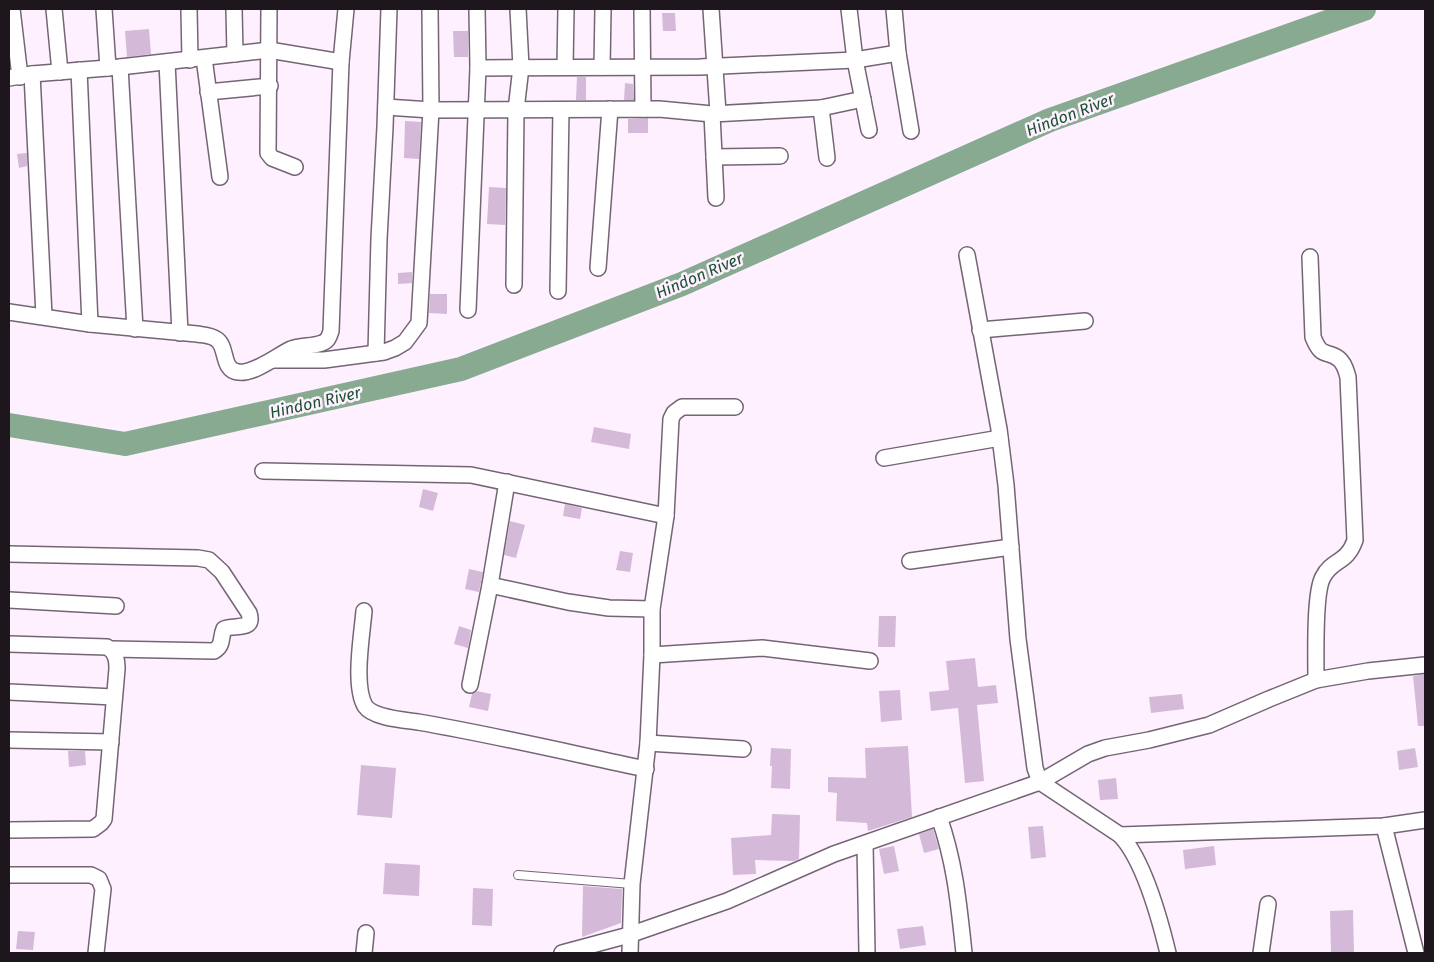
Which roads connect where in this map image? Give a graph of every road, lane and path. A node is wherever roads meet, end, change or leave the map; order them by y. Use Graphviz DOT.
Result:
graph roads {
  1 [pos="12,9"];
  2 [pos="54,9"];
  3 [pos="104,9"];
  4 [pos="189,9"];
  5 [pos="234,9"];
  6 [pos="269,9"];
  7 [pos="346,9"];
  8 [pos="389,9"];
  9 [pos="430,9"];
  10 [pos="477,9"];
  11 [pos="518,9"];
  12 [pos="566,9"];
  13 [pos="603,9"];
  14 [pos="642,9"];
  15 [pos="711,9"];
  16 [pos="849,9"];
  17 [pos="894,9"];
  18 [pos="269,50"];
  19 [pos="898,53"];
  20 [pos="235,54"];
  21 [pos="197,59"];
  22 [pos="855,60"];
  23 [pos="167,62"];
  24 [pos="341,62"];
  25 [pos="642,66"];
  26 [pos="715,66"];
  27 [pos="521,67"];
  28 [pos="565,67"];
  29 [pos="602,67"];
  30 [pos="114,68"];
  31 [pos="478,68"];
  32 [pos="79,70"];
  33 [pos="60,72"];
  34 [pos="20,76"];
  35 [pos="270,86"];
  36 [pos="208,92"];
  37 [pos="863,99"];
  38 [pos="386,107"];
  39 [pos="821,108"];
  40 [pos="610,109"];
  41 [pos="643,109"];
  42 [pos="431,110"];
  43 [pos="475,110"];
  44 [pos="516,110"];
  45 [pos="562,110"];
  46 [pos="715,113"];
  47 [pos="869,130"];
  48 [pos="911,131"];
  49 [pos="780,156"];
  50 [pos="714,157"];
  51 [pos="827,158"];
  52 [pos="295,167"];
  53 [pos="220,178"];
  54 [pos="716,198"];
  55 [pos="967,255"];
  56 [pos="1310,256"];
  57 [pos="598,268"];
  58 [pos="514,285"];
  59 [pos="558,291"];
  60 [pos="468,310"];
  61 [pos="9,312"];
  62 [pos="44,316"];
  63 [pos="1086,321"];
  64 [pos="90,324"];
  65 [pos="135,329"];
  66 [pos="980,330"];
  67 [pos="180,333"];
  68 [pos="376,353"];
  69 [pos="270,360"];
  70 [pos="735,407"];
  71 [pos="1000,438"];
  72 [pos="884,458"];
  73 [pos="263,470"];
  74 [pos="507,482"];
  75 [pos="666,516"];
  76 [pos="1011,547"];
  77 [pos="9,554"];
  78 [pos="910,561"];
  79 [pos="490,585"];
  80 [pos="9,600"];
  81 [pos="116,606"];
  82 [pos="652,609"];
  83 [pos="364,612"];
  84 [pos="9,644"];
  85 [pos="111,649"];
  86 [pos="652,656"];
  87 [pos="870,661"];
  88 [pos="1425,665"];
  89 [pos="1316,680"];
  90 [pos="470,685"];
  91 [pos="9,692"];
  92 [pos="114,697"];
  93 [pos="9,740"];
  94 [pos="111,742"];
  95 [pos="648,743"];
  96 [pos="743,749"];
  97 [pos="646,769"];
  98 [pos="1040,782"];
  99 [pos="939,816"];
  100 [pos="1425,820"];
  101 [pos="1384,826"];
  102 [pos="9,830"];
  103 [pos="1120,835"];
  104 [pos="865,844"];
  105 [pos="9,875"];
  106 [pos="518,875"];
  107 [pos="632,884"];
  108 [pos="1268,904"];
  109 [pos="366,933"];
  110 [pos="629,935"];
  111 [pos="96,953"];
  112 [pos="364,953"];
  113 [pos="562,953"];
  114 [pos="630,953"];
  115 [pos="867,953"];
  116 [pos="964,953"];
  117 [pos="1168,953"];
  118 [pos="1261,953"];
  119 [pos="1416,953"];
  1 -- 34 [label="street"];
  2 -- 33 [label="street"];
  3 -- 30 [label="street"];
  4 -- 21 [label="street"];
  5 -- 20 [label="street"];
  6 -- 18 [label="street"];
  7 -- 24 [label="street"];
  8 -- 38 [label="street"];
  9 -- 42 [label="street"];
  10 -- 31 [label="street"];
  11 -- 27 [label="street"];
  12 -- 28 [label="street"];
  13 -- 29 [label="street"];
  14 -- 25 [label="street"];
  15 -- 26 [label="street"];
  16 -- 22 [label="street"];
  17 -- 19 [label="street"];
  18 -- 20 [label="street"];
  18 -- 24 [label="street"];
  18 -- 35 [label="street"];
  19 -- 22 [label="street"];
  19 -- 48 [label="street"];
  20 -- 21 [label="street"];
  21 -- 23 [label="street"];
  21 -- 36 [label="street"];
  22 -- 26 [label="street"];
  22 -- 37 [label="street"];
  23 -- 30 [label="street"];
  23 -- 67 [label="street"];
  24 -- 69 [label="street"];
  25 -- 26 [label="street"];
  25 -- 29 [label="street"];
  25 -- 41 [label="street"];
  26 -- 46 [label="street"];
  27 -- 28 [label="street"];
  27 -- 31 [label="street"];
  27 -- 44 [label="street"];
  28 -- 29 [label="street"];
  30 -- 32 [label="street"];
  30 -- 65 [label="street"];
  31 -- 43 [label="street"];
  32 -- 33 [label="street"];
  32 -- 64 [label="street"];
  33 -- 34 [label="street"];
  34 -- 62 [label="street"];
  35 -- 36 [label="street"];
  35 -- 52 [label="street"];
  36 -- 53 [label="street"];
  37 -- 39 [label="street"];
  37 -- 47 [label="street"];
  38 -- 42 [label="street"];
  38 -- 68 [label="street"];
  39 -- 46 [label="street"];
  39 -- 51 [label="street"];
  40 -- 41 [label="street"];
  40 -- 45 [label="street"];
  40 -- 57 [label="street"];
  41 -- 46 [label="street"];
  42 -- 43 [label="street"];
  42 -- 68 [label="street"];
  43 -- 44 [label="street"];
  43 -- 60 [label="street"];
  44 -- 45 [label="street"];
  44 -- 58 [label="street"];
  45 -- 59 [label="street"];
  46 -- 50 [label="street"];
  49 -- 50 [label="street"];
  50 -- 54 [label="street"];
  55 -- 66 [label="street"];
  56 -- 89 [label="street"];
  61 -- 62 [label="street"];
  62 -- 64 [label="street"];
  63 -- 66 [label="street"];
  64 -- 65 [label="street"];
  65 -- 67 [label="street"];
  66 -- 71 [label="street"];
  67 -- 69 [label="street"];
  68 -- 69 [label="street"];
  70 -- 75 [label="street"];
  71 -- 72 [label="street"];
  71 -- 76 [label="street"];
  73 -- 74 [label="street"];
  74 -- 75 [label="street"];
  74 -- 79 [label="street"];
  75 -- 82 [label="street"];
  76 -- 78 [label="street"];
  76 -- 98 [label="street"];
  77 -- 85 [label="street"];
  79 -- 82 [label="street"];
  79 -- 90 [label="street"];
  80 -- 81 [label="street"];
  82 -- 86 [label="street"];
  83 -- 97 [label="street"];
  84 -- 85 [label="street"];
  85 -- 92 [label="street"];
  86 -- 87 [label="street"];
  86 -- 95 [label="street"];
  88 -- 89 [label="street"];
  89 -- 98 [label="street"];
  91 -- 92 [label="street"];
  92 -- 94 [label="street"];
  93 -- 94 [label="street"];
  94 -- 102 [label="street"];
  95 -- 96 [label="street"];
  95 -- 97 [label="street"];
  97 -- 107 [label="street"];
  98 -- 99 [label="street"];
  98 -- 103 [label="street"];
  99 -- 104 [label="street"];
  99 -- 116 [label="street"];
  100 -- 101 [label="street"];
  101 -- 103 [label="street"];
  101 -- 119 [label="street"];
  103 -- 117 [label="street"];
  104 -- 110 [label="street"];
  104 -- 115 [label="street"];
  105 -- 111 [label="street"];
  106 -- 107 [label="lane"];
  107 -- 110 [label="street"];
  108 -- 118 [label="street"];
  109 -- 112 [label="street"];
  110 -- 113 [label="street"];
  110 -- 114 [label="street"];
}
